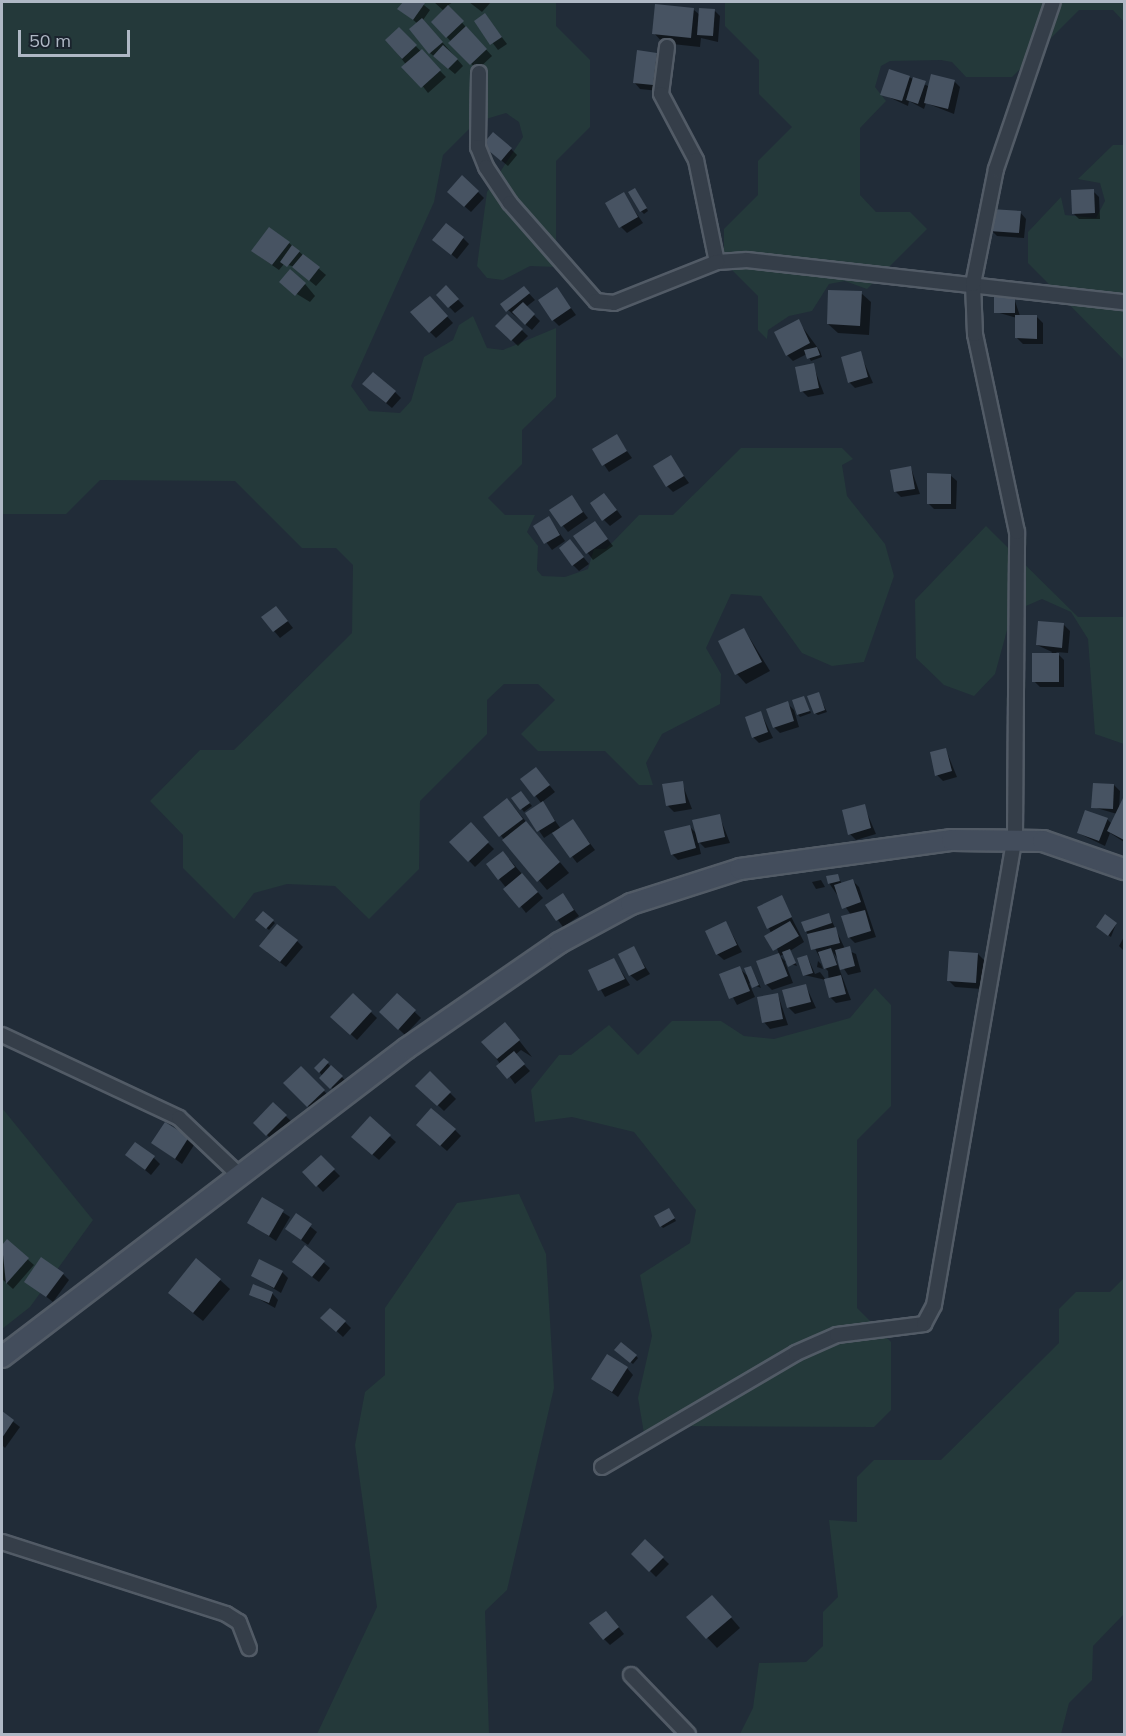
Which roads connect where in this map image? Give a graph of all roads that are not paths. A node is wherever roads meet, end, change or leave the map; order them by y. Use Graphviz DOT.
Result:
graph roads {
  1 [pos="1053,2"];
  2 [pos="667,47"];
  3 [pos="479,73"];
  4 [pos="717,262"];
  5 [pos="973,284"];
  6 [pos="1125,302"];
  7 [pos="1015,837"];
  8 [pos="1125,869"];
  9 [pos="2,1035"];
  10 [pos="239,1175"];
  11 [pos="2,1357"];
  12 [pos="602,1467"];
  13 [pos="2,1542"];
  14 [pos="249,1648"];
  15 [pos="631,1676"];
  16 [pos="688,1734"];
  1 -- 5 [label="street"];
  2 -- 4 [label="street"];
  3 -- 4 [label="street"];
  4 -- 5 [label="street"];
  5 -- 6 [label="street"];
  5 -- 7 [label="street"];
  7 -- 8 [label="main road"];
  7 -- 10 [label="main road"];
  7 -- 12 [label="street"];
  9 -- 10 [label="street"];
  10 -- 11 [label="main road"];
  13 -- 14 [label="street"];
  15 -- 16 [label="street"];
}
